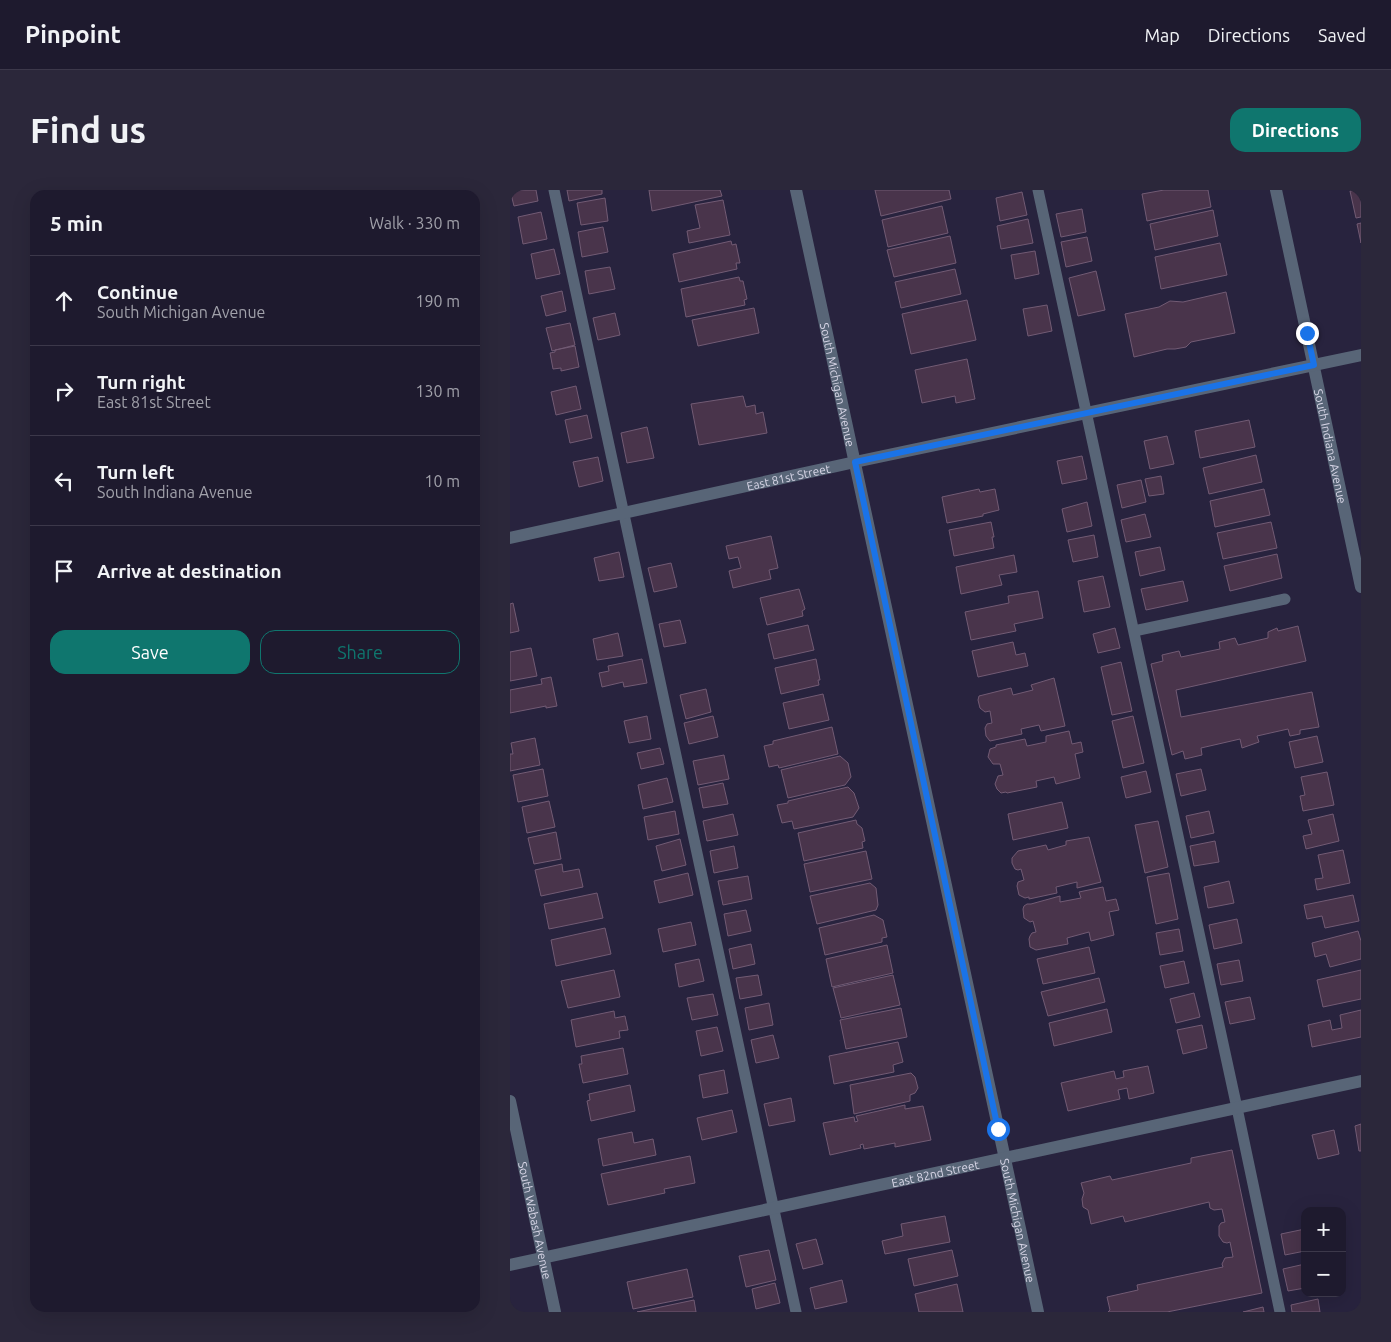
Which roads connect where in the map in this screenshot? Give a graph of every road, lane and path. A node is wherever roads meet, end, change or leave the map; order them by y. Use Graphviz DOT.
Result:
graph roads {
  1 [pos="554,190"];
  2 [pos="796,190"];
  3 [pos="1038,190"];
  4 [pos="1276,190"];
  5 [pos="1361,355"];
  6 [pos="1314,365"];
  7 [pos="1086,413"];
  8 [pos="855,462"];
  9 [pos="624,513"];
  10 [pos="510,538"];
  11 [pos="1361,587"];
  12 [pos="1285,599"];
  13 [pos="1134,631"];
  14 [pos="1361,1081"];
  15 [pos="510,1101"];
  16 [pos="1238,1108"];
  17 [pos="1005,1158"];
  18 [pos="773,1208"];
  19 [pos="544,1257"];
  20 [pos="510,1265"];
  21 [pos="556,1312"];
  22 [pos="796,1312"];
  23 [pos="1038,1312"];
  24 [pos="1280,1312"];
  1 -- 9 [label="lane"];
  2 -- 8 [label="street, South Michigan Avenue"];
  3 -- 7 [label="lane"];
  4 -- 6 [label="street, South Indiana Avenue"];
  5 -- 6 [label="street, East 81st Street"];
  6 -- 7 [label="street, East 81st Street"];
  6 -- 11 [label="street, South Indiana Avenue"];
  7 -- 8 [label="street, East 81st Street"];
  7 -- 13 [label="lane"];
  8 -- 9 [label="street, East 81st Street"];
  8 -- 17 [label="street, South Michigan Avenue"];
  9 -- 10 [label="street, East 81st Street"];
  9 -- 18 [label="lane"];
  12 -- 13 [label="lane"];
  13 -- 16 [label="lane"];
  14 -- 16 [label="street, East 82nd Street"];
  15 -- 19 [label="street, South Wabash Avenue"];
  16 -- 17 [label="street, East 82nd Street"];
  16 -- 24 [label="lane"];
  17 -- 18 [label="street, East 82nd Street"];
  17 -- 23 [label="street, South Michigan Avenue"];
  18 -- 19 [label="street, East 82nd Street"];
  18 -- 22 [label="lane"];
  19 -- 20 [label="street, East 82nd Street"];
  19 -- 21 [label="street, South Wabash Avenue"];
}
